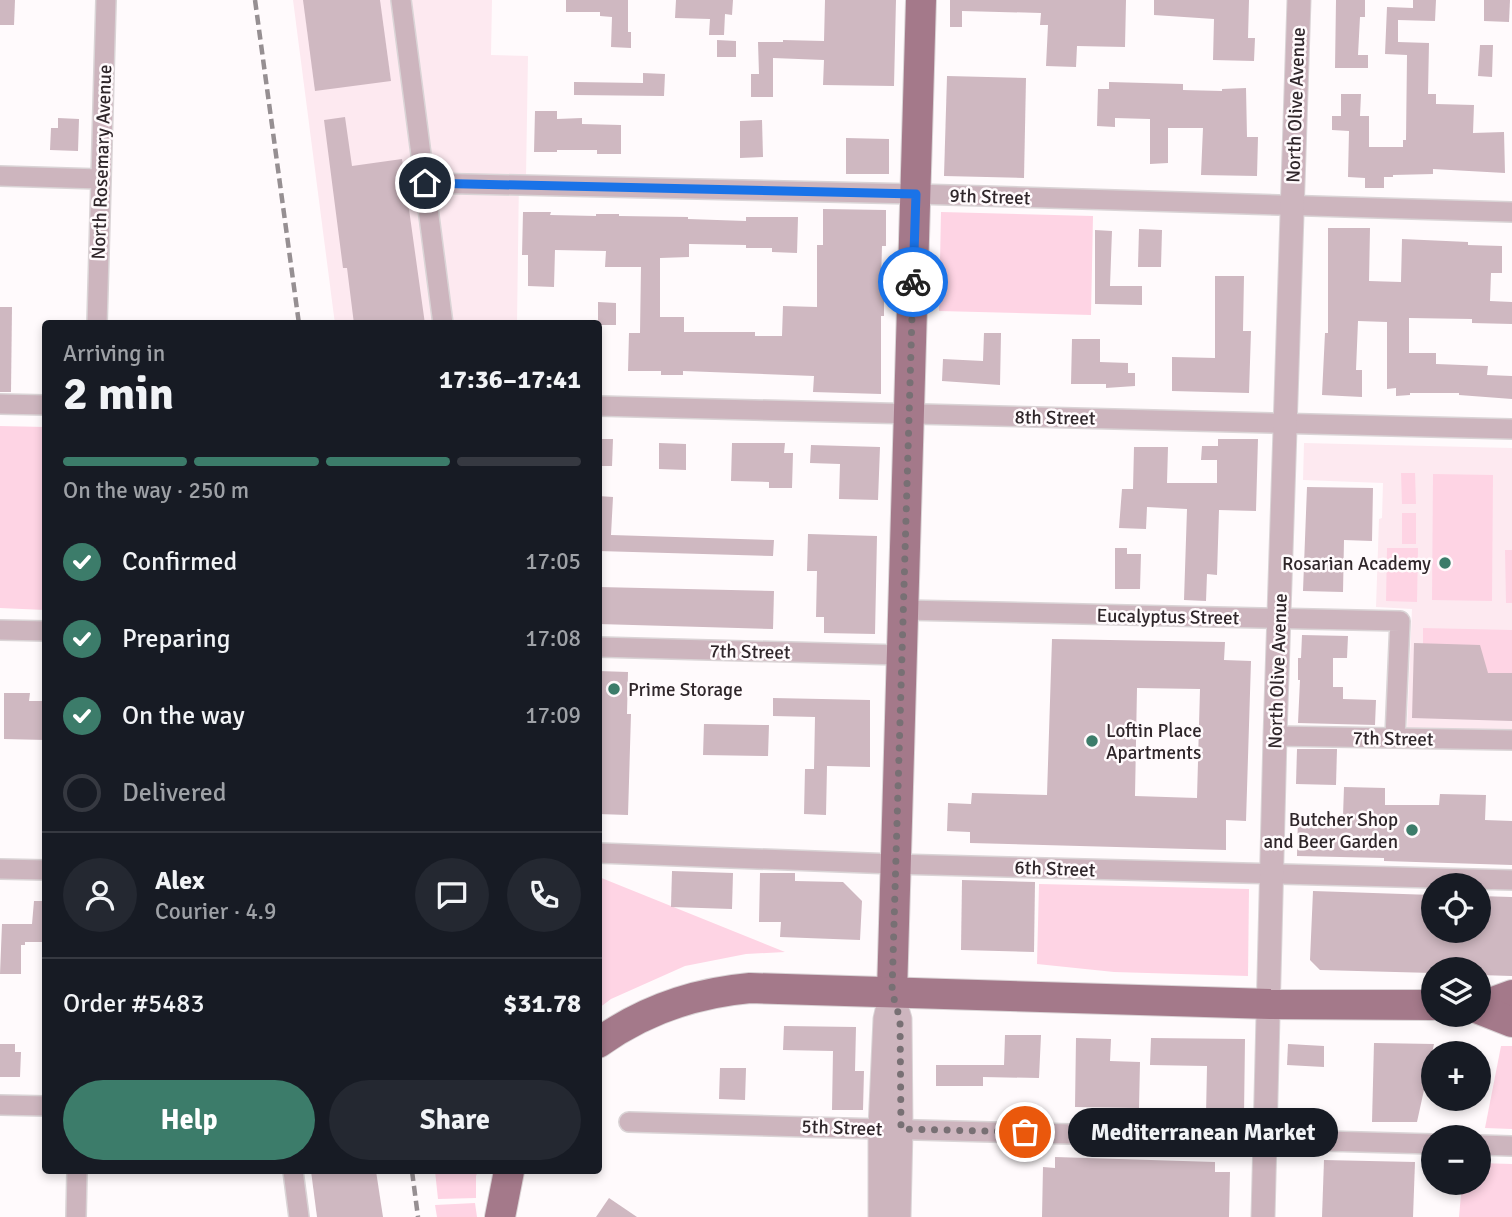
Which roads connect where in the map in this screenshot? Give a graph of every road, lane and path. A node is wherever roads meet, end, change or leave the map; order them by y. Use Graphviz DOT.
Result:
graph roads {
  1 [pos="106,0"];
  2 [pos="401,0"];
  3 [pos="920,0"];
  4 [pos="1298,0"];
  5 [pos="0,176"];
  6 [pos="100,179"];
  7 [pos="425,183"];
  8 [pos="916,194"];
  9 [pos="1291,207"];
  10 [pos="1512,212"];
  11 [pos="97,320"];
  12 [pos="442,320"];
  13 [pos="0,404"];
  14 [pos="42,405"];
  15 [pos="602,406"];
  16 [pos="909,414"];
  17 [pos="1284,423"];
  18 [pos="1512,429"];
  19 [pos="903,610"];
  20 [pos="1279,619"];
  21 [pos="0,630"];
  22 [pos="42,631"];
  23 [pos="602,647"];
  24 [pos="901,655"];
  25 [pos="1275,736"];
  26 [pos="1395,737"];
  27 [pos="1512,740"];
  28 [pos="602,853"];
  29 [pos="894,864"];
  30 [pos="0,869"];
  31 [pos="42,870"];
  32 [pos="1272,874"];
  33 [pos="1512,880"];
  34 [pos="892,992"];
  35 [pos="1512,995"];
  36 [pos="1491,1003"];
  37 [pos="1270,1004"];
  38 [pos="1421,1005"];
  39 [pos="1491,1013"];
  40 [pos="1512,1022"];
  41 [pos="602,1040"];
  42 [pos="0,1105"];
  43 [pos="42,1106"];
  44 [pos="629,1122"];
  45 [pos="890,1128"];
  46 [pos="1265,1140"];
  47 [pos="1421,1144"];
  48 [pos="1491,1145"];
  49 [pos="1512,1146"];
  50 [pos="77,1174"];
  51 [pos="293,1174"];
  52 [pos="508,1174"];
  53 [pos="76,1217"];
  54 [pos="299,1217"];
  55 [pos="500,1217"];
  56 [pos="880,1217"];
  57 [pos="899,1217"];
  58 [pos="1263,1217"];
  1 -- 6 [label="street, North Rosemary Avenue"];
  2 -- 7 [label="street"];
  3 -- 8 [label="main road"];
  4 -- 9 [label="street, North Olive Avenue"];
  5 -- 6 [label="street"];
  6 -- 11 [label="street, North Rosemary Avenue"];
  7 -- 8 [label="street, 9th Street"];
  7 -- 12 [label="street"];
  8 -- 9 [label="street, 9th Street"];
  8 -- 16 [label="main road"];
  9 -- 10 [label="street, 9th Street"];
  9 -- 17 [label="street, North Olive Avenue"];
  13 -- 14 [label="street"];
  15 -- 16 [label="street, 8th Street"];
  16 -- 17 [label="street, 8th Street"];
  16 -- 19 [label="main road"];
  17 -- 18 [label="street, 8th Street"];
  17 -- 20 [label="street, North Olive Avenue"];
  19 -- 20 [label="street, Eucalyptus Street"];
  19 -- 24 [label="main road"];
  20 -- 25 [label="street, North Olive Avenue"];
  20 -- 26 [label="street, Eucalyptus Street"];
  21 -- 22 [label="street"];
  23 -- 24 [label="street, 7th Street"];
  24 -- 29 [label="main road"];
  25 -- 26 [label="street, 7th Street"];
  25 -- 32 [label="street, North Olive Avenue"];
  26 -- 27 [label="street, 7th Street"];
  28 -- 29 [label="street, 6th Street"];
  29 -- 32 [label="street, 6th Street"];
  29 -- 34 [label="main road"];
  30 -- 31 [label="street"];
  32 -- 33 [label="street, 6th Street"];
  32 -- 37 [label="street, North Olive Avenue"];
  34 -- 37 [label="main road"];
  34 -- 41 [label="main road"];
  34 -- 45 [label="street"];
  35 -- 36 [label="main road"];
  37 -- 38 [label="main road"];
  37 -- 46 [label="street, North Olive Avenue"];
  39 -- 40 [label="main road"];
  42 -- 43 [label="street"];
  44 -- 45 [label="street, 5th Street"];
  45 -- 46 [label="street, 5th Street"];
  45 -- 56 [label="street"];
  45 -- 57 [label="street"];
  46 -- 47 [label="street, 5th Street"];
  46 -- 58 [label="street, North Olive Avenue"];
  48 -- 49 [label="street"];
  50 -- 53 [label="street"];
  51 -- 54 [label="street"];
  52 -- 55 [label="main road"];
}
